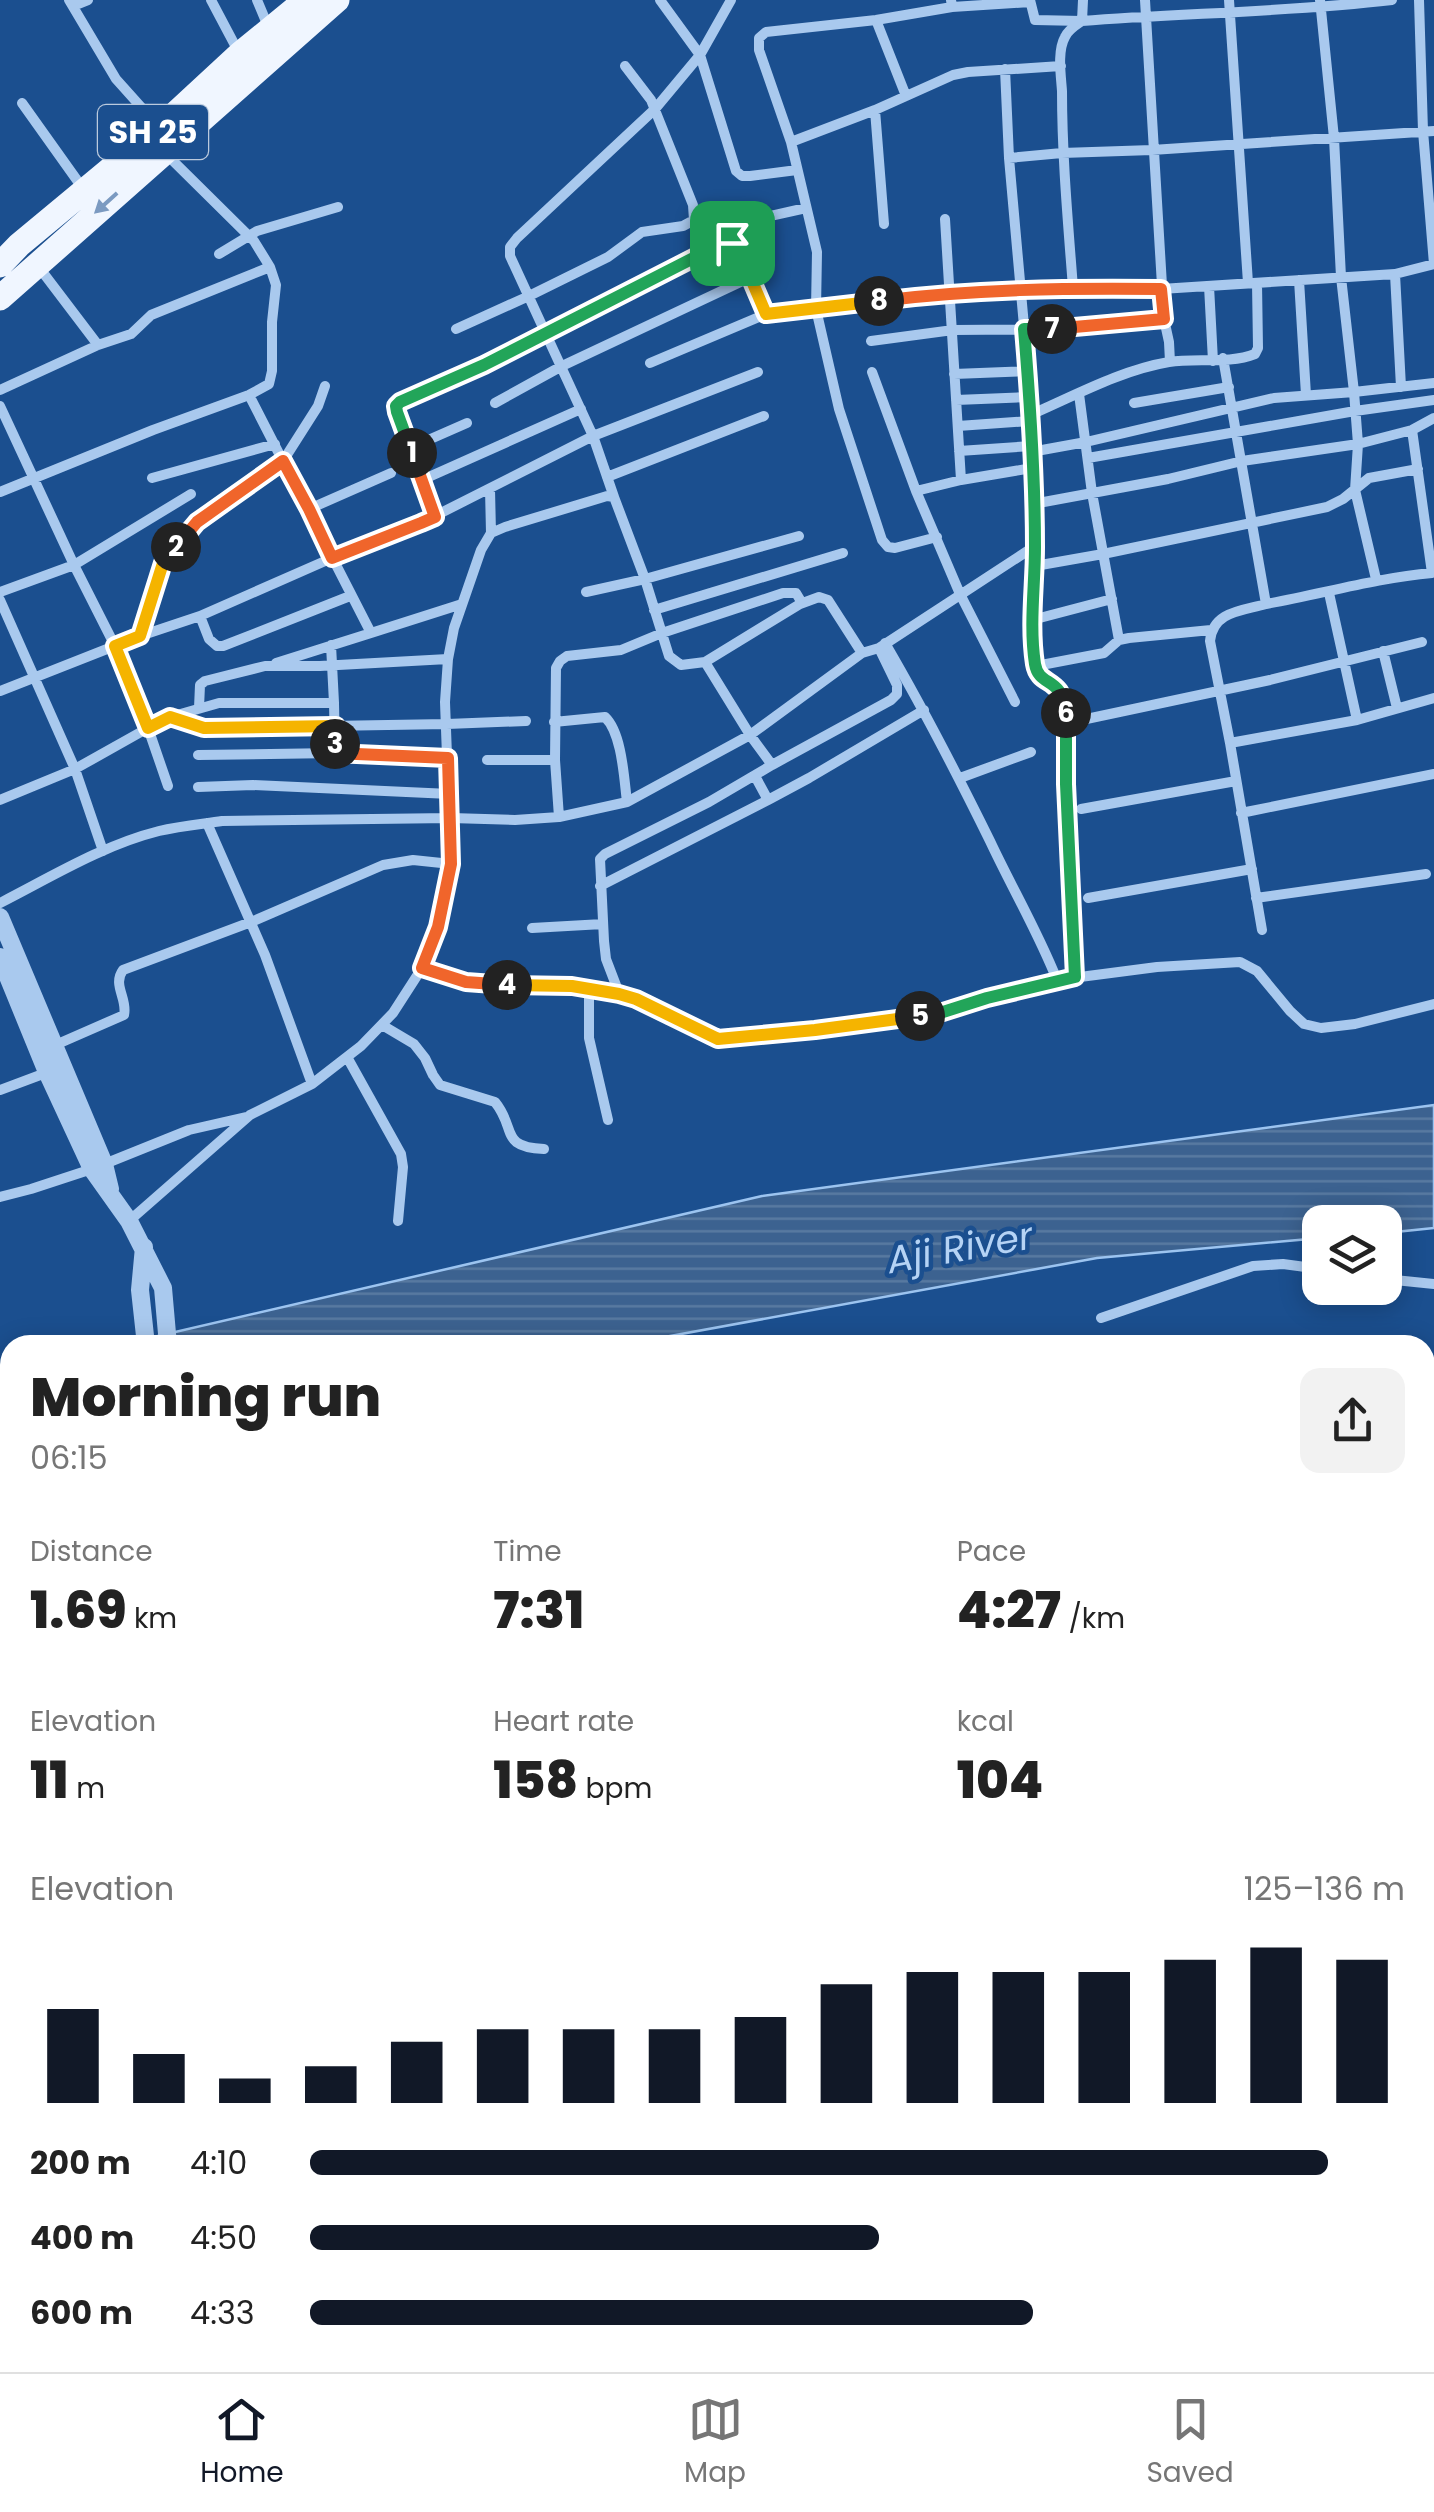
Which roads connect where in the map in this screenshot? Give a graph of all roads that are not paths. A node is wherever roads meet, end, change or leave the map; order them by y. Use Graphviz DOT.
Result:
graph roads {
  1 [pos="88,0"];
  2 [pos="210,0"];
  3 [pos="257,0"];
  4 [pos="306,0"];
  5 [pos="337,0"];
  6 [pos="660,0"];
  7 [pos="1083,0"];
  8 [pos="1145,0"];
  9 [pos="1392,0"];
  10 [pos="1418,0"];
  11 [pos="1030,1"];
  12 [pos="728,2"];
  13 [pos="71,3"];
  14 [pos="952,3"];
  15 [pos="1320,4"];
  16 [pos="1229,6"];
  17 [pos="1146,16"];
  18 [pos="876,20"];
  19 [pos="1082,22"];
  20 [pos="270,32"];
  21 [pos="700,55"];
  22 [pos="245,64"];
  23 [pos="625,66"];
  24 [pos="1061,66"];
  25 [pos="1005,69"];
  26 [pos="906,96"];
  27 [pos="22,104"];
  28 [pos="655,109"];
  29 [pos="875,110"];
  30 [pos="1429,131"];
  31 [pos="1334,138"];
  32 [pos="166,141"];
  33 [pos="791,142"];
  34 [pos="1237,143"];
  35 [pos="1152,150"];
  36 [pos="1062,153"];
  37 [pos="1009,158"];
  38 [pos="797,170"];
  39 [pos="84,191"];
  40 [pos="338,208"];
  41 [pos="806,208"];
  42 [pos="944,219"];
  43 [pos="884,224"];
  44 [pos="248,236"];
  45 [pos="713,248"];
  46 [pos="220,254"];
  47 [pos="36,264"];
  48 [pos="1434,264"];
  49 [pos="0,265"];
  50 [pos="270,267"];
  51 [pos="1395,274"];
  52 [pos="1341,277"];
  53 [pos="749,278"];
  54 [pos="1299,280"];
  55 [pos="1252,283"];
  56 [pos="1209,286"];
  57 [pos="1073,288"];
  58 [pos="1161,289"];
  59 [pos="1022,291"];
  60 [pos="950,295"];
  61 [pos="529,296"];
  62 [pos="0,298"];
  63 [pos="816,309"];
  64 [pos="766,314"];
  65 [pos="1164,319"];
  66 [pos="456,328"];
  67 [pos="1024,329"];
  68 [pos="954,330"];
  69 [pos="547,333"];
  70 [pos="871,341"];
  71 [pos="98,345"];
  72 [pos="1218,360"];
  73 [pos="1170,362"];
  74 [pos="650,363"];
  75 [pos="562,366"];
  76 [pos="1028,371"];
  77 [pos="758,372"];
  78 [pos="872,372"];
  79 [pos="954,374"];
  80 [pos="1434,383"];
  81 [pos="326,386"];
  82 [pos="1229,387"];
  83 [pos="1400,387"];
  84 [pos="0,390"];
  85 [pos="1354,392"];
  86 [pos="1079,394"];
  87 [pos="1306,395"];
  88 [pos="250,396"];
  89 [pos="1029,398"];
  90 [pos="956,400"];
  91 [pos="1434,400"];
  92 [pos="495,403"];
  93 [pos="1134,403"];
  94 [pos="0,406"];
  95 [pos="1233,407"];
  96 [pos="581,409"];
  97 [pos="1355,410"];
  98 [pos="764,416"];
  99 [pos="1030,418"];
  100 [pos="1434,418"];
  101 [pos="467,423"];
  102 [pos="958,426"];
  103 [pos="1412,430"];
  104 [pos="1237,432"];
  105 [pos="593,436"];
  106 [pos="1086,442"];
  107 [pos="274,444"];
  108 [pos="1358,444"];
  109 [pos="410,448"];
  110 [pos="1031,449"];
  111 [pos="959,451"];
  112 [pos="1088,458"];
  113 [pos="283,461"];
  114 [pos="1242,461"];
  115 [pos="1032,468"];
  116 [pos="1418,470"];
  117 [pos="391,474"];
  118 [pos="34,477"];
  119 [pos="607,477"];
  120 [pos="152,478"];
  121 [pos="422,480"];
  122 [pos="962,480"];
  123 [pos="490,488"];
  124 [pos="916,490"];
  125 [pos="1354,490"];
  126 [pos="0,492"];
  127 [pos="1092,493"];
  128 [pos="191,494"];
  129 [pos="614,498"];
  130 [pos="1034,504"];
  131 [pos="309,509"];
  132 [pos="435,517"];
  133 [pos="1253,523"];
  134 [pos="491,534"];
  135 [pos="799,536"];
  136 [pos="937,537"];
  137 [pos="1035,546"];
  138 [pos="843,553"];
  139 [pos="1104,554"];
  140 [pos="332,558"];
  141 [pos="74,565"];
  142 [pos="1034,566"];
  143 [pos="1433,573"];
  144 [pos="645,579"];
  145 [pos="1376,579"];
  146 [pos="0,592"];
  147 [pos="586,592"];
  148 [pos="1329,593"];
  149 [pos="960,594"];
  150 [pos="350,596"];
  151 [pos="0,600"];
  152 [pos="1112,600"];
  153 [pos="802,602"];
  154 [pos="462,604"];
  155 [pos="1266,604"];
  156 [pos="654,610"];
  157 [pos="200,616"];
  158 [pos="1032,620"];
  159 [pos="1211,630"];
  160 [pos="662,632"];
  161 [pos="371,633"];
  162 [pos="140,636"];
  163 [pos="1119,640"];
  164 [pos="1422,642"];
  165 [pos="332,645"];
  166 [pos="115,646"];
  167 [pos="882,646"];
  168 [pos="1383,652"];
  169 [pos="862,653"];
  170 [pos="448,660"];
  171 [pos="1344,661"];
  172 [pos="705,662"];
  173 [pos="266,666"];
  174 [pos="333,666"];
  175 [pos="1036,666"];
  176 [pos="34,676"];
  177 [pos="1221,690"];
  178 [pos="0,691"];
  179 [pos="1434,698"];
  180 [pos="334,702"];
  181 [pos="1015,702"];
  182 [pos="199,708"];
  183 [pos="1397,708"];
  184 [pos="924,710"];
  185 [pos="170,717"];
  186 [pos="526,720"];
  187 [pos="1357,720"];
  188 [pos="1078,721"];
  189 [pos="554,722"];
  190 [pos="446,724"];
  191 [pos="336,726"];
  192 [pos="148,728"];
  193 [pos="750,736"];
  194 [pos="1230,743"];
  195 [pos="1031,752"];
  196 [pos="334,753"];
  197 [pos="198,755"];
  198 [pos="448,758"];
  199 [pos="487,760"];
  200 [pos="555,760"];
  201 [pos="772,765"];
  202 [pos="75,770"];
  203 [pos="1434,774"];
  204 [pos="755,776"];
  205 [pos="960,778"];
  206 [pos="1236,781"];
  207 [pos="168,786"];
  208 [pos="198,787"];
  209 [pos="450,794"];
  210 [pos="0,800"];
  211 [pos="768,800"];
  212 [pos="626,802"];
  213 [pos="1080,810"];
  214 [pos="1241,813"];
  215 [pos="451,818"];
  216 [pos="559,818"];
  217 [pos="207,823"];
  218 [pos="103,851"];
  219 [pos="451,864"];
  220 [pos="1252,869"];
  221 [pos="1426,874"];
  222 [pos="600,886"];
  223 [pos="1088,898"];
  224 [pos="1256,898"];
  225 [pos="0,903"];
  226 [pos="0,917"];
  227 [pos="251,922"];
  228 [pos="603,924"];
  229 [pos="532,928"];
  230 [pos="1262,930"];
  231 [pos="0,957"];
  232 [pos="422,968"];
  233 [pos="1075,977"];
  234 [pos="1057,980"];
  235 [pos="589,990"];
  236 [pos="619,994"];
  237 [pos="8,1000"];
  238 [pos="1434,1004"];
  239 [pos="382,1024"];
  240 [pos="53,1046"];
  241 [pos="347,1057"];
  242 [pos="54,1070"];
  243 [pos="312,1084"];
  244 [pos="0,1090"];
  245 [pos="250,1116"];
  246 [pos="608,1120"];
  247 [pos="544,1149"];
  248 [pos="98,1166"];
  249 [pos="0,1196"];
  250 [pos="129,1221"];
  251 [pos="398,1221"];
  252 [pos="144,1247"];
  253 [pos="1302,1266"];
  254 [pos="1402,1281"];
  255 [pos="1434,1284"];
  256 [pos="1101,1318"];
  257 [pos="145,1335"];
  258 [pos="167,1335"];
  1 -- 13 [label="street"];
  2 -- 22 [label="street"];
  3 -- 20 [label="street"];
  4 -- 20 [label="main road, SH 25"];
  5 -- 22 [label="main road"];
  6 -- 21 [label="street"];
  7 -- 19 [label="street"];
  8 -- 17 [label="street"];
  9 -- 15 [label="street"];
  10 -- 30 [label="street"];
  11 -- 14 [label="street"];
  11 -- 19 [label="street"];
  12 -- 21 [label="street"];
  13 -- 32 [label="street"];
  14 -- 18 [label="street"];
  15 -- 16 [label="street"];
  15 -- 31 [label="street"];
  16 -- 17 [label="street"];
  16 -- 34 [label="street"];
  17 -- 19 [label="street"];
  17 -- 35 [label="street"];
  18 -- 26 [label="street"];
  18 -- 33 [label="street"];
  19 -- 24 [label="street"];
  20 -- 22 [label="main road, SH 25"];
  21 -- 28 [label="street"];
  21 -- 38 [label="street"];
  22 -- 32 [label="main road, SH 25"];
  23 -- 28 [label="street"];
  24 -- 25 [label="street"];
  24 -- 36 [label="street"];
  25 -- 26 [label="street"];
  25 -- 37 [label="street"];
  26 -- 29 [label="street"];
  27 -- 39 [label="street"];
  28 -- 61 [label="street"];
  28 -- 61 [label="street"];
  29 -- 33 [label="street"];
  29 -- 43 [label="street"];
  30 -- 31 [label="street"];
  30 -- 48 [label="street"];
  31 -- 34 [label="street"];
  31 -- 52 [label="street"];
  32 -- 39 [label="main road, SH 25"];
  32 -- 44 [label="street"];
  32 -- 47 [label="main road, one-way"];
  33 -- 38 [label="street"];
  34 -- 35 [label="street"];
  34 -- 55 [label="street"];
  35 -- 36 [label="street"];
  35 -- 58 [label="street"];
  36 -- 37 [label="street"];
  36 -- 57 [label="street"];
  37 -- 59 [label="street"];
  38 -- 41 [label="street"];
  39 -- 49 [label="main road, SH 25"];
  40 -- 44 [label="street"];
  41 -- 45 [label="street"];
  41 -- 63 [label="street"];
  42 -- 60 [label="street"];
  44 -- 46 [label="street"];
  44 -- 50 [label="street"];
  45 -- 53 [label="street"];
  45 -- 69 [label="street"];
  47 -- 62 [label="main road"];
  47 -- 71 [label="street"];
  48 -- 51 [label="street"];
  50 -- 71 [label="street"];
  50 -- 88 [label="street"];
  51 -- 52 [label="street"];
  51 -- 83 [label="street"];
  52 -- 54 [label="street"];
  52 -- 85 [label="street"];
  53 -- 64 [label="street"];
  53 -- 75 [label="street"];
  54 -- 55 [label="street"];
  54 -- 87 [label="street"];
  55 -- 56 [label="street"];
  55 -- 72 [label="street"];
  56 -- 58 [label="street"];
  56 -- 72 [label="street"];
  57 -- 58 [label="street"];
  57 -- 59 [label="street"];
  58 -- 65 [label="street"];
  59 -- 60 [label="street"];
  59 -- 67 [label="street"];
  60 -- 63 [label="street"];
  60 -- 68 [label="street"];
  61 -- 66 [label="street"];
  61 -- 69 [label="street"];
  63 -- 64 [label="street"];
  63 -- 136 [label="street"];
  64 -- 74 [label="street"];
  65 -- 67 [label="street"];
  65 -- 73 [label="street"];
  67 -- 68 [label="street"];
  67 -- 76 [label="street"];
  68 -- 70 [label="street"];
  68 -- 79 [label="street"];
  69 -- 75 [label="street"];
  69 -- 109 [label="street"];
  71 -- 84 [label="street"];
  72 -- 73 [label="street"];
  72 -- 82 [label="street"];
  73 -- 86 [label="street"];
  75 -- 92 [label="street"];
  75 -- 96 [label="street"];
  76 -- 79 [label="street"];
  76 -- 89 [label="street"];
  77 -- 105 [label="street"];
  78 -- 124 [label="street"];
  79 -- 90 [label="street"];
  80 -- 83 [label="street"];
  81 -- 113 [label="street"];
  82 -- 93 [label="street"];
  82 -- 95 [label="street"];
  83 -- 85 [label="street"];
  85 -- 87 [label="street"];
  85 -- 97 [label="street"];
  86 -- 99 [label="street"];
  86 -- 106 [label="street"];
  87 -- 95 [label="street"];
  88 -- 107 [label="street"];
  88 -- 118 [label="street"];
  89 -- 90 [label="street"];
  89 -- 99 [label="street"];
  90 -- 102 [label="street"];
  91 -- 97 [label="street"];
  94 -- 118 [label="street"];
  95 -- 104 [label="street"];
  95 -- 106 [label="street"];
  96 -- 105 [label="street"];
  96 -- 121 [label="street"];
  97 -- 104 [label="street"];
  97 -- 108 [label="street"];
  98 -- 119 [label="street"];
  99 -- 102 [label="street"];
  99 -- 110 [label="street"];
  100 -- 103 [label="street"];
  101 -- 109 [label="street"];
  102 -- 111 [label="street"];
  103 -- 108 [label="street"];
  103 -- 116 [label="street"];
  104 -- 112 [label="street"];
  104 -- 114 [label="street"];
  105 -- 119 [label="street"];
  105 -- 123 [label="street"];
  106 -- 110 [label="street"];
  106 -- 112 [label="street"];
  107 -- 113 [label="street"];
  107 -- 120 [label="street"];
  108 -- 114 [label="street"];
  108 -- 125 [label="street"];
  109 -- 121 [label="street"];
  110 -- 111 [label="street"];
  110 -- 115 [label="street"];
  111 -- 122 [label="street"];
  112 -- 127 [label="street"];
  113 -- 131 [label="street"];
  113 -- 162 [label="street"];
  114 -- 127 [label="street"];
  114 -- 133 [label="street"];
  115 -- 122 [label="street"];
  115 -- 130 [label="street"];
  116 -- 125 [label="street"];
  116 -- 143 [label="street"];
  117 -- 131 [label="street"];
  118 -- 126 [label="street"];
  118 -- 141 [label="street"];
  119 -- 129 [label="street"];
  121 -- 132 [label="street"];
  122 -- 124 [label="street"];
  123 -- 132 [label="street"];
  123 -- 134 [label="street"];
  124 -- 136 [label="street"];
  125 -- 133 [label="street"];
  125 -- 145 [label="street"];
  127 -- 130 [label="street"];
  127 -- 139 [label="street"];
  128 -- 141 [label="street"];
  129 -- 134 [label="street"];
  129 -- 144 [label="street"];
  130 -- 137 [label="street"];
  131 -- 140 [label="street"];
  132 -- 140 [label="street"];
  133 -- 139 [label="street"];
  133 -- 155 [label="street"];
  134 -- 154 [label="street"];
  135 -- 144 [label="street"];
  136 -- 149 [label="street"];
  137 -- 142 [label="street"];
  137 -- 149 [label="street"];
  138 -- 156 [label="street"];
  139 -- 142 [label="street"];
  139 -- 152 [label="street"];
  140 -- 150 [label="street"];
  140 -- 157 [label="street"];
  141 -- 146 [label="street"];
  141 -- 166 [label="street"];
  142 -- 158 [label="street"];
  143 -- 145 [label="street"];
  144 -- 147 [label="street"];
  144 -- 156 [label="street"];
  145 -- 148 [label="street"];
  148 -- 155 [label="street"];
  148 -- 171 [label="street"];
  149 -- 167 [label="street"];
  149 -- 181 [label="street"];
  150 -- 157 [label="street"];
  150 -- 161 [label="street"];
  151 -- 176 [label="street"];
  152 -- 158 [label="street"];
  152 -- 163 [label="street"];
  153 -- 160 [label="street"];
  153 -- 169 [label="street"];
  153 -- 172 [label="street"];
  154 -- 161 [label="street"];
  154 -- 170 [label="street"];
  155 -- 159 [label="street"];
  156 -- 160 [label="street"];
  157 -- 162 [label="street"];
  158 -- 175 [label="street"];
  159 -- 163 [label="street"];
  159 -- 177 [label="street"];
  160 -- 172 [label="street"];
  160 -- 189 [label="street"];
  161 -- 165 [label="street"];
  162 -- 166 [label="street"];
  163 -- 175 [label="street"];
  164 -- 168 [label="street"];
  165 -- 173 [label="street"];
  165 -- 174 [label="street"];
  166 -- 176 [label="street"];
  166 -- 192 [label="street"];
  167 -- 169 [label="street"];
  167 -- 184 [label="street"];
  167 -- 201 [label="street"];
  168 -- 171 [label="street"];
  168 -- 183 [label="street"];
  169 -- 193 [label="street"];
  170 -- 174 [label="street"];
  170 -- 190 [label="street"];
  171 -- 177 [label="street"];
  171 -- 187 [label="street"];
  172 -- 193 [label="street"];
  173 -- 174 [label="street"];
  173 -- 182 [label="street"];
  174 -- 180 [label="street"];
  175 -- 233 [label="street"];
  176 -- 178 [label="street"];
  176 -- 202 [label="street"];
  177 -- 188 [label="street"];
  177 -- 194 [label="street"];
  179 -- 183 [label="street"];
  180 -- 182 [label="street"];
  180 -- 191 [label="street"];
  182 -- 185 [label="street"];
  183 -- 187 [label="street"];
  184 -- 205 [label="street"];
  184 -- 211 [label="street"];
  185 -- 191 [label="street"];
  185 -- 192 [label="street"];
  186 -- 190 [label="street"];
  187 -- 194 [label="street"];
  189 -- 200 [label="street"];
  189 -- 212 [label="street"];
  190 -- 191 [label="street"];
  190 -- 198 [label="street"];
  191 -- 196 [label="street"];
  192 -- 202 [label="street"];
  192 -- 207 [label="street"];
  193 -- 201 [label="street"];
  193 -- 212 [label="street"];
  194 -- 206 [label="street"];
  195 -- 205 [label="street"];
  196 -- 197 [label="street"];
  196 -- 198 [label="street"];
  198 -- 209 [label="street"];
  199 -- 200 [label="street"];
  200 -- 216 [label="street"];
  201 -- 204 [label="street"];
  202 -- 210 [label="street"];
  202 -- 218 [label="street"];
  203 -- 214 [label="street"];
  204 -- 211 [label="street"];
  204 -- 222 [label="street"];
  205 -- 234 [label="street"];
  206 -- 213 [label="street"];
  206 -- 214 [label="street"];
  208 -- 209 [label="street"];
  209 -- 215 [label="street"];
  211 -- 222 [label="street"];
  212 -- 216 [label="street"];
  214 -- 220 [label="street"];
  215 -- 216 [label="street"];
  215 -- 217 [label="street"];
  215 -- 219 [label="street"];
  217 -- 218 [label="street"];
  217 -- 227 [label="street"];
  218 -- 225 [label="street"];
  219 -- 227 [label="street"];
  219 -- 232 [label="street"];
  220 -- 223 [label="street"];
  220 -- 224 [label="street"];
  221 -- 224 [label="street"];
  222 -- 228 [label="street"];
  224 -- 230 [label="street"];
  226 -- 240 [label="street"];
  227 -- 240 [label="street"];
  227 -- 243 [label="street"];
  228 -- 229 [label="street"];
  228 -- 236 [label="street"];
  231 -- 237 [label="street"];
  232 -- 235 [label="street"];
  232 -- 239 [label="street"];
  233 -- 234 [label="street"];
  233 -- 238 [label="street"];
  234 -- 236 [label="street"];
  235 -- 236 [label="street"];
  235 -- 246 [label="street"];
  237 -- 242 [label="street"];
  239 -- 241 [label="street"];
  239 -- 247 [label="street"];
  240 -- 242 [label="street"];
  241 -- 243 [label="street"];
  241 -- 251 [label="street"];
  242 -- 244 [label="street"];
  242 -- 248 [label="street"];
  243 -- 245 [label="street"];
  245 -- 248 [label="street"];
  245 -- 250 [label="street"];
  248 -- 249 [label="street"];
  248 -- 250 [label="street"];
  250 -- 252 [label="street"];
  252 -- 257 [label="street"];
  252 -- 258 [label="street"];
  253 -- 256 [label="street"];
  254 -- 255 [label="street"];
}
